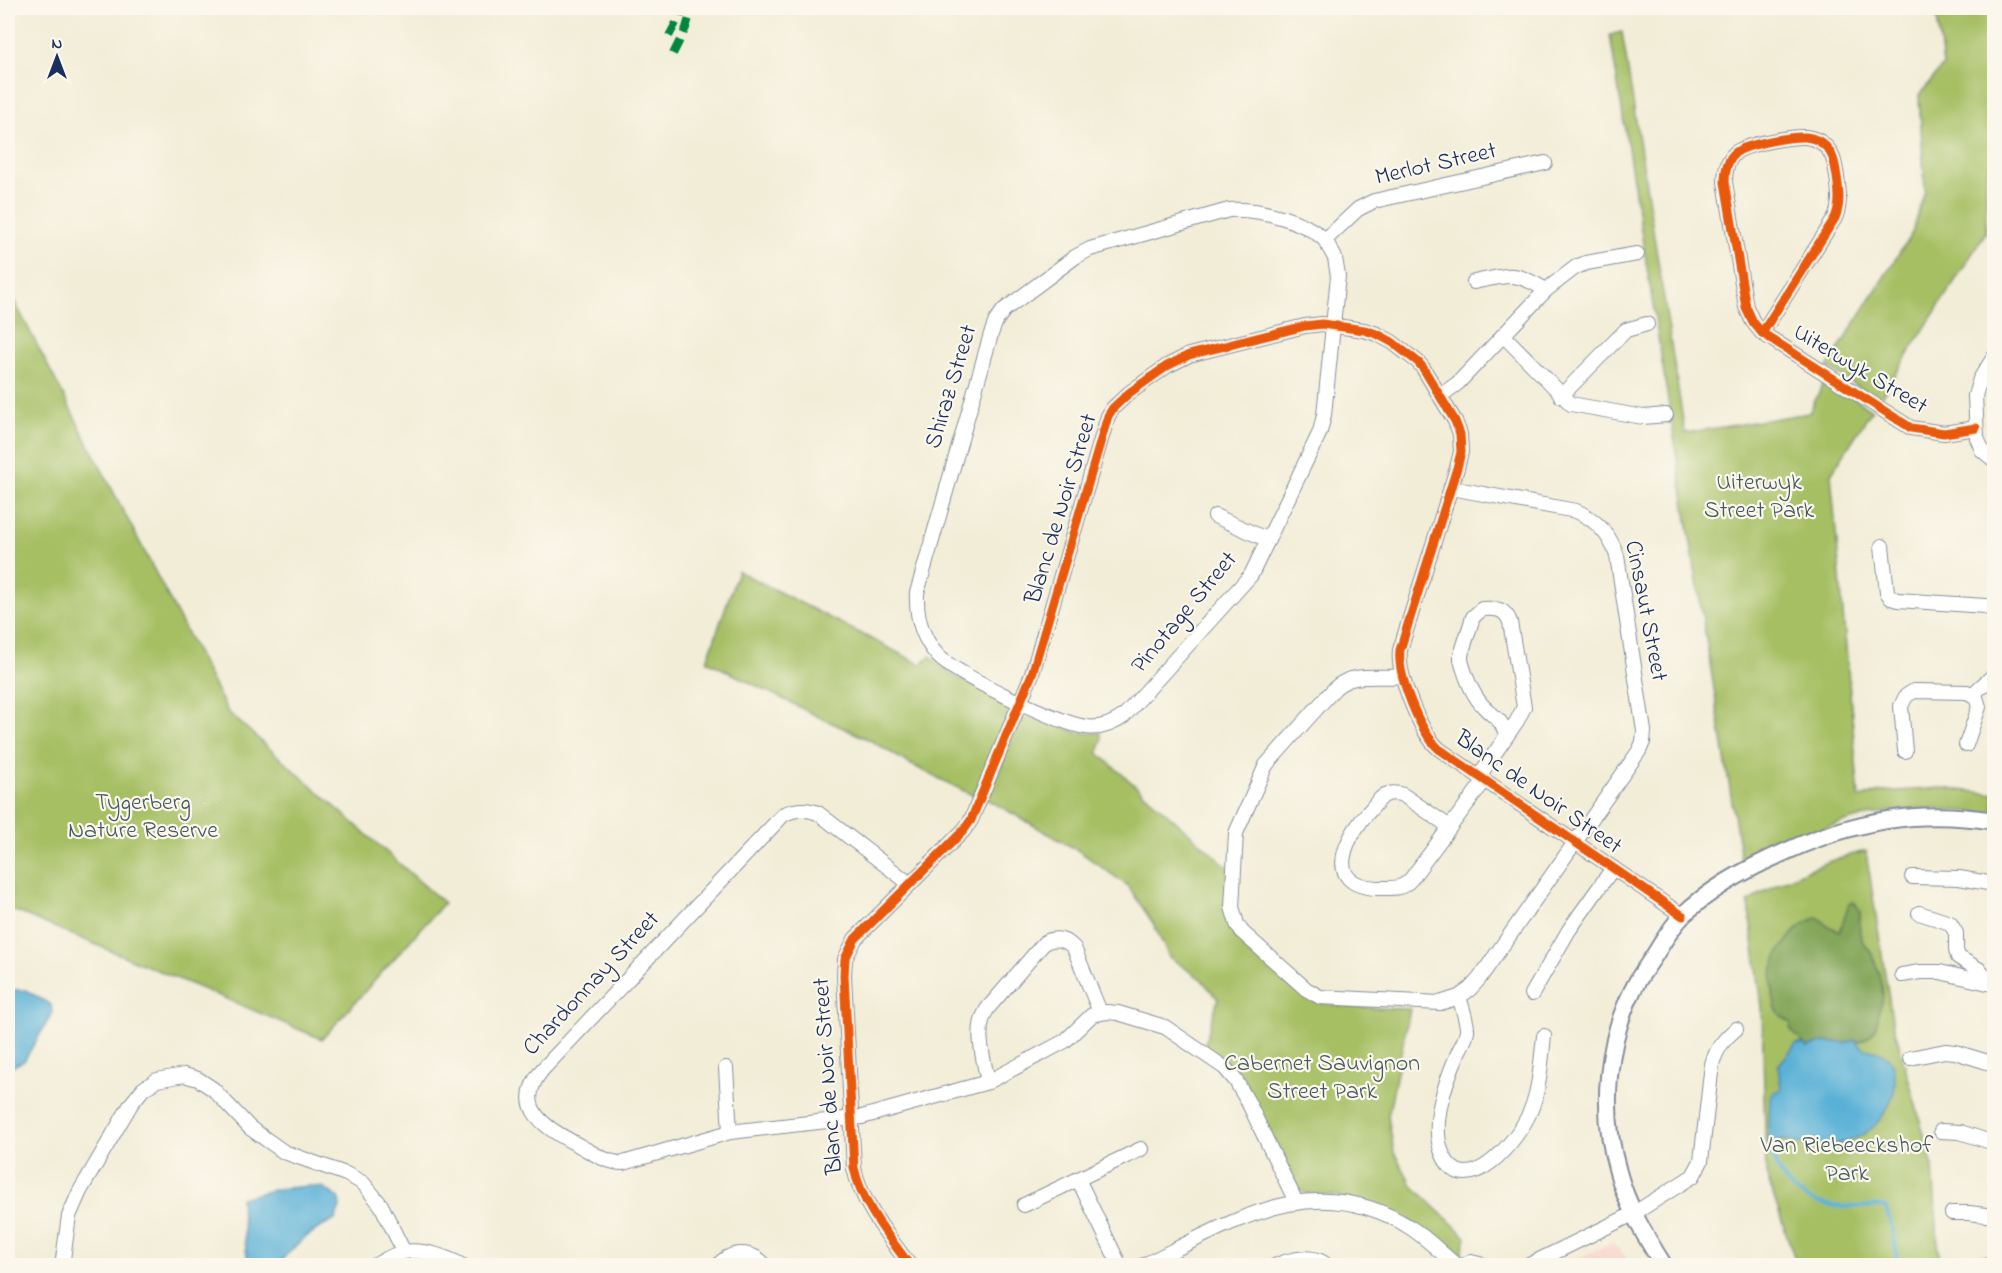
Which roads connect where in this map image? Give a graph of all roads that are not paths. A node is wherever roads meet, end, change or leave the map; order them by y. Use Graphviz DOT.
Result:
graph roads {
  1 [pos="1545,163"];
  2 [pos="1329,245"];
  3 [pos="1636,254"];
  4 [pos="1474,282"];
  5 [pos="1546,290"];
  6 [pos="1647,324"];
  7 [pos="1333,326"];
  8 [pos="1762,333"];
  9 [pos="1503,335"];
  10 [pos="1995,357"];
  11 [pos="1440,396"];
  12 [pos="1562,396"];
  13 [pos="1666,415"];
  14 [pos="1976,428"];
  15 [pos="1995,460"];
  16 [pos="1451,488"];
  17 [pos="1215,516"];
  18 [pos="1268,540"];
  19 [pos="1881,546"];
  20 [pos="1993,606"];
  21 [pos="1995,675"];
  22 [pos="1402,676"];
  23 [pos="1973,694"];
  24 [pos="1021,702"];
  25 [pos="1506,736"];
  26 [pos="1966,745"];
  27 [pos="1905,751"];
  28 [pos="1482,778"];
  29 [pos="1995,821"];
  30 [pos="1450,827"];
  31 [pos="1575,842"];
  32 [pos="1613,868"];
  33 [pos="1912,877"];
  34 [pos="910,884"];
  35 [pos="1995,884"];
  36 [pos="1919,913"];
  37 [pos="1683,916"];
  38 [pos="1902,975"];
  39 [pos="1993,984"];
  40 [pos="1532,994"];
  41 [pos="1459,997"];
  42 [pos="1100,1012"];
  43 [pos="1736,1029"];
  44 [pos="1544,1036"];
  45 [pos="1910,1058"];
  46 [pos="1995,1064"];
  47 [pos="726,1068"];
  48 [pos="988,1082"];
  49 [pos="850,1118"];
  50 [pos="1941,1131"];
  51 [pos="730,1132"];
  52 [pos="1995,1143"];
  53 [pos="1142,1149"];
  54 [pos="1078,1179"];
  55 [pos="1296,1202"];
  56 [pos="1024,1205"];
  57 [pos="1952,1213"];
  58 [pos="1633,1214"];
  59 [pos="1995,1216"];
  60 [pos="404,1252"];
  61 [pos="62,1266"];
  62 [pos="374,1266"];
  63 [pos="463,1266"];
  64 [pos="718,1266"];
  65 [pos="765,1266"];
  66 [pos="910,1266"];
  67 [pos="1120,1266"];
  68 [pos="1142,1266"];
  69 [pos="1275,1266"];
  70 [pos="1327,1266"];
  71 [pos="1457,1266"];
  72 [pos="1462,1266"];
  73 [pos="1488,1266"];
  74 [pos="1527,1266"];
  75 [pos="1664,1266"];
  1 -- 2 [label="street, Merlot Street"];
  2 -- 7 [label="street"];
  2 -- 24 [label="street, Shiraz Street"];
  3 -- 5 [label="street"];
  4 -- 5 [label="street"];
  5 -- 9 [label="street"];
  6 -- 12 [label="street"];
  7 -- 11 [label="street, Blanc de Noir Street"];
  7 -- 18 [label="street, Pinotage Street"];
  7 -- 24 [label="street, Blanc de Noir Street"];
  8 -- 8 [label="street, Uiterwyk Street"];
  8 -- 14 [label="street, Uiterwyk Street"];
  9 -- 11 [label="street"];
  9 -- 12 [label="street"];
  10 -- 14 [label="street"];
  11 -- 16 [label="street, Blanc de Noir Street"];
  12 -- 13 [label="street"];
  14 -- 15 [label="street"];
  16 -- 22 [label="street, Blanc de Noir Street"];
  16 -- 31 [label="street, Cinsaut Street"];
  17 -- 18 [label="street"];
  18 -- 24 [label="street, Pinotage Street"];
  19 -- 20 [label="street"];
  21 -- 23 [label="street"];
  22 -- 28 [label="street, Blanc de Noir Street"];
  22 -- 41 [label="street"];
  23 -- 26 [label="street"];
  23 -- 27 [label="street"];
  24 -- 34 [label="street, Blanc de Noir Street"];
  25 -- 25 [label="street"];
  25 -- 28 [label="street"];
  28 -- 30 [label="street"];
  28 -- 31 [label="street, Blanc de Noir Street"];
  29 -- 37 [label="street"];
  30 -- 30 [label="street"];
  31 -- 32 [label="street, Blanc de Noir Street"];
  31 -- 41 [label="street, Cinsaut Street"];
  32 -- 37 [label="street, Blanc de Noir Street"];
  32 -- 40 [label="street"];
  33 -- 35 [label="street"];
  34 -- 49 [label="street, Blanc de Noir Street"];
  34 -- 51 [label="street, Chardonnay Street"];
  36 -- 39 [label="street"];
  37 -- 58 [label="street"];
  38 -- 39 [label="street"];
  41 -- 44 [label="street"];
  42 -- 48 [label="street, Chardonnay Street"];
  42 -- 48 [label="street"];
  42 -- 55 [label="street"];
  43 -- 58 [label="street"];
  45 -- 46 [label="street"];
  47 -- 51 [label="street"];
  48 -- 49 [label="street, Chardonnay Street"];
  49 -- 51 [label="street, Chardonnay Street"];
  49 -- 66 [label="street, Blanc de Noir Street"];
  50 -- 52 [label="street"];
  53 -- 54 [label="street"];
  54 -- 56 [label="street"];
  54 -- 67 [label="street"];
  55 -- 68 [label="street"];
  55 -- 71 [label="street"];
  57 -- 59 [label="street"];
  58 -- 74 [label="street"];
  58 -- 75 [label="street"];
  60 -- 61 [label="street"];
  60 -- 62 [label="street"];
  60 -- 63 [label="street"];
  64 -- 65 [label="street"];
  69 -- 70 [label="street"];
  72 -- 73 [label="street"];
}
